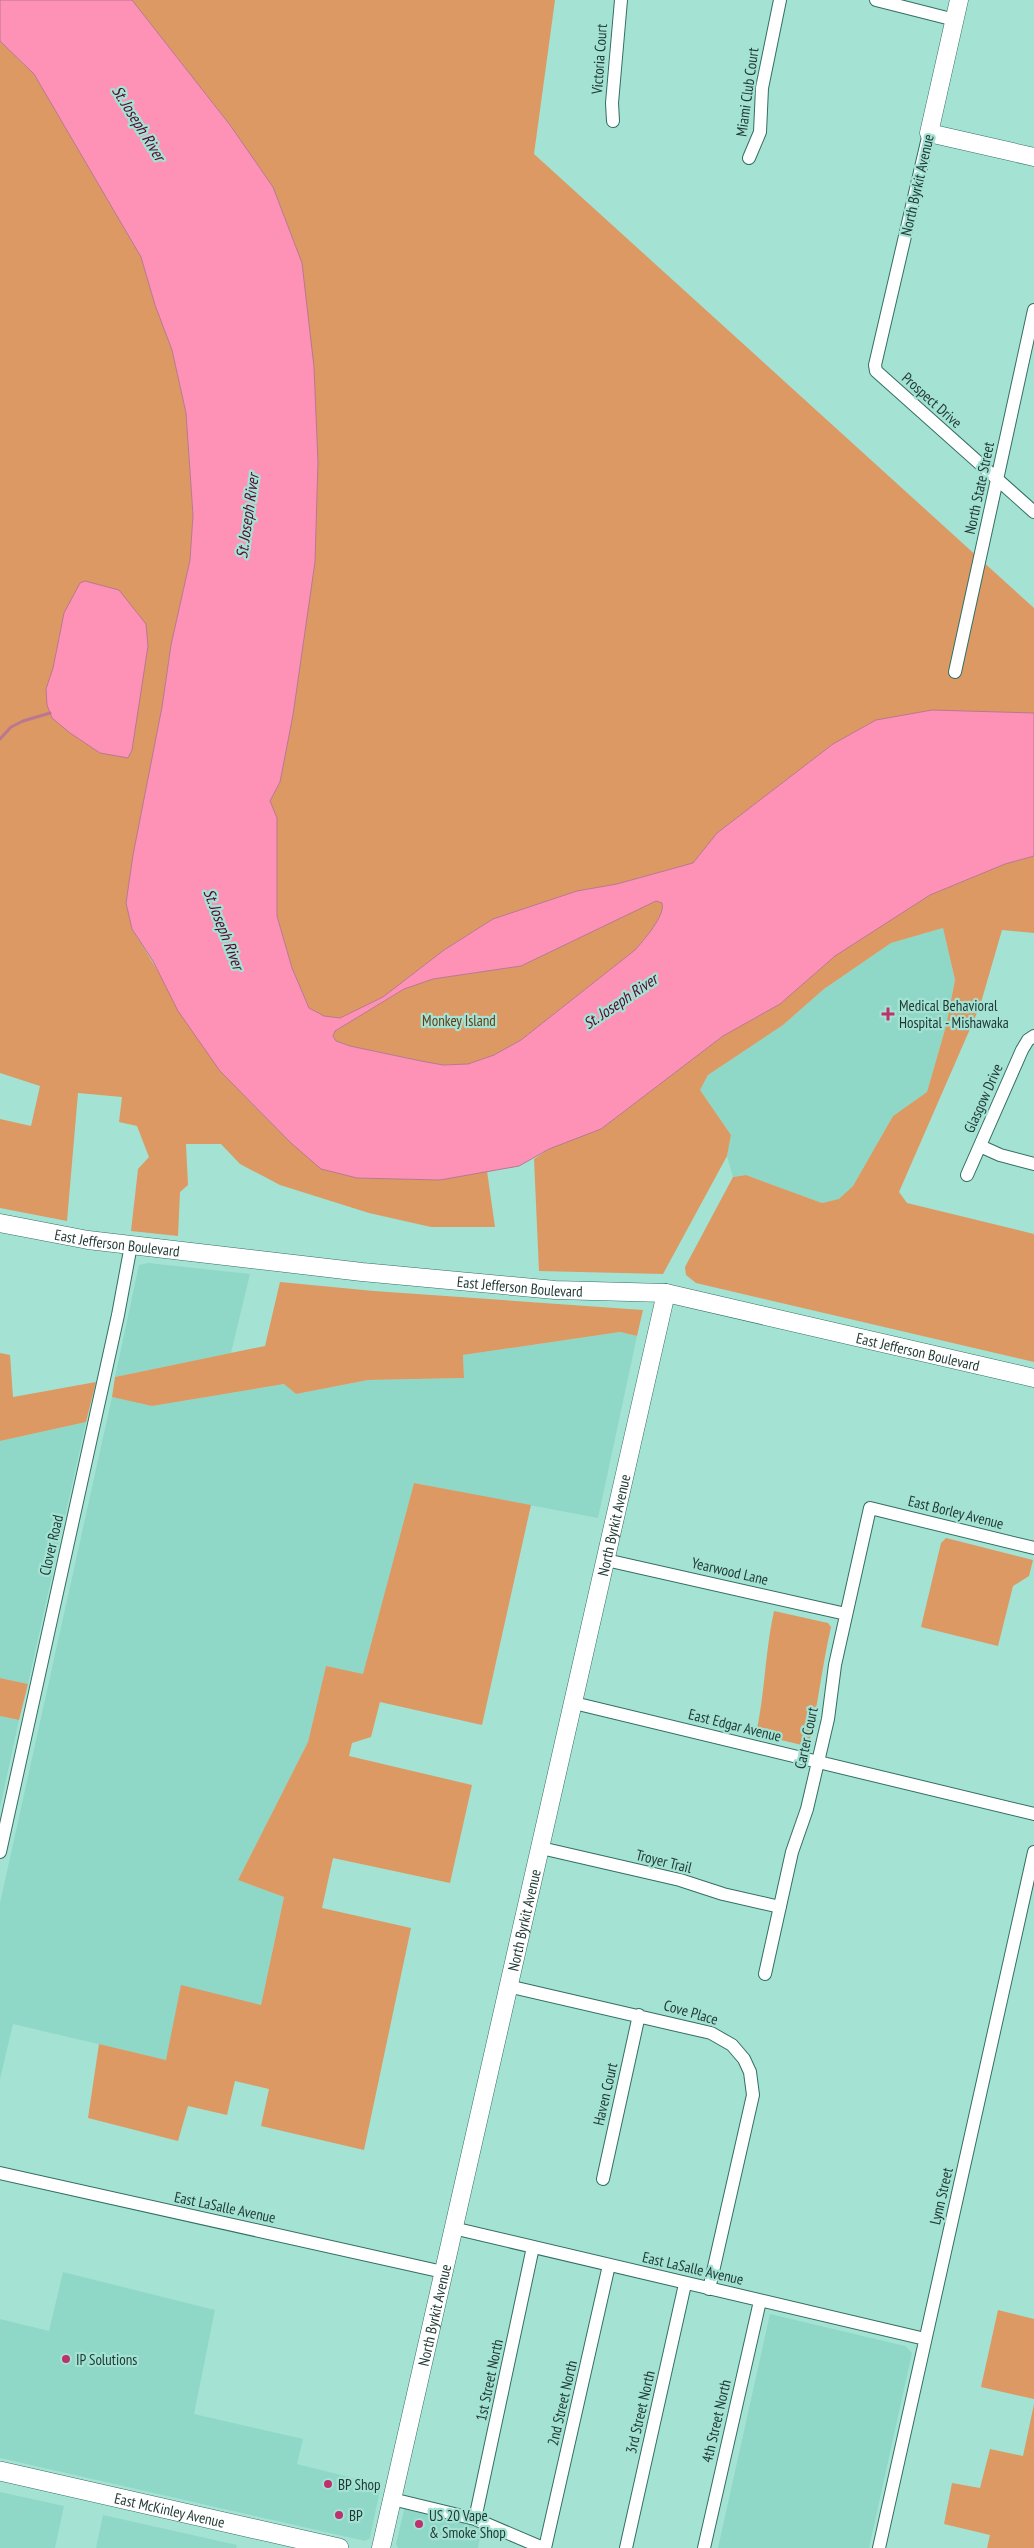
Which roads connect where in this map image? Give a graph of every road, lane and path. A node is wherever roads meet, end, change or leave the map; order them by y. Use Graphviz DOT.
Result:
graph roads {
  1 [pos="620,0"];
  2 [pos="780,0"];
  3 [pos="876,0"];
  4 [pos="959,0"];
  5 [pos="955,20"];
  6 [pos="613,121"];
  7 [pos="929,133"];
  8 [pos="1034,156"];
  9 [pos="749,158"];
  10 [pos="1034,310"];
  11 [pos="876,371"];
  12 [pos="998,481"];
  13 [pos="1034,512"];
  14 [pos="954,672"];
  15 [pos="1033,1036"];
  16 [pos="980,1146"];
  17 [pos="1034,1164"];
  18 [pos="967,1175"];
  19 [pos="0,1223"];
  20 [pos="131,1245"];
  21 [pos="666,1293"];
  22 [pos="1034,1378"];
  23 [pos="870,1508"];
  24 [pos="1034,1548"];
  25 [pos="606,1560"];
  26 [pos="846,1614"];
  27 [pos="574,1702"];
  28 [pos="817,1762"];
  29 [pos="1034,1814"];
  30 [pos="540,1848"];
  31 [pos="0,1852"];
  32 [pos="1034,1852"];
  33 [pos="780,1907"];
  34 [pos="765,1974"];
  35 [pos="508,1986"];
  36 [pos="639,2015"];
  37 [pos="0,2173"];
  38 [pos="603,2179"];
  39 [pos="453,2228"];
  40 [pos="533,2247"];
  41 [pos="609,2265"];
  42 [pos="443,2272"];
  43 [pos="686,2284"];
  44 [pos="709,2289"];
  45 [pos="760,2301"];
  46 [pos="925,2339"];
  47 [pos="0,2471"];
  48 [pos="392,2499"];
  49 [pos="475,2519"];
  50 [pos="338,2548"];
  51 [pos="381,2548"];
  52 [pos="544,2548"];
  53 [pos="626,2548"];
  54 [pos="704,2548"];
  55 [pos="878,2548"];
  1 -- 6 [label="street, Victoria Court"];
  2 -- 9 [label="street, Miami Club Court"];
  3 -- 5 [label="street"];
  4 -- 5 [label="street, North Byrkit Avenue"];
  5 -- 7 [label="street, North Byrkit Avenue"];
  7 -- 8 [label="street"];
  7 -- 11 [label="street, North Byrkit Avenue"];
  10 -- 12 [label="street, North State Street"];
  11 -- 12 [label="street, Prospect Drive"];
  12 -- 13 [label="street, Prospect Drive"];
  12 -- 14 [label="street, North State Street"];
  15 -- 16 [label="street, Glasgow Drive"];
  16 -- 17 [label="street"];
  16 -- 18 [label="street, Glasgow Drive"];
  19 -- 20 [label="street, East Jefferson Boulevard"];
  20 -- 21 [label="street, East Jefferson Boulevard"];
  20 -- 31 [label="street, Clover Road"];
  21 -- 22 [label="street, East Jefferson Boulevard"];
  21 -- 25 [label="street, North Byrkit Avenue"];
  23 -- 24 [label="street, East Borley Avenue"];
  23 -- 26 [label="street, Carter Court"];
  25 -- 26 [label="street, Yearwood Lane"];
  25 -- 27 [label="street, North Byrkit Avenue"];
  26 -- 28 [label="street, Carter Court"];
  27 -- 28 [label="street, East Edgar Avenue"];
  27 -- 30 [label="street, North Byrkit Avenue"];
  28 -- 29 [label="street, East Edgar Avenue"];
  28 -- 33 [label="street, Carter Court"];
  30 -- 33 [label="street, Troyer Trail"];
  30 -- 35 [label="street, North Byrkit Avenue"];
  32 -- 46 [label="street, Lynn Street"];
  33 -- 34 [label="street, Carter Court"];
  35 -- 36 [label="street, Cove Place"];
  35 -- 39 [label="street, North Byrkit Avenue"];
  36 -- 38 [label="street, Haven Court"];
  36 -- 44 [label="street, Cove Place"];
  37 -- 42 [label="street, East LaSalle Avenue"];
  39 -- 40 [label="street, East LaSalle Avenue"];
  39 -- 42 [label="street, North Byrkit Avenue"];
  40 -- 41 [label="street, East LaSalle Avenue"];
  40 -- 49 [label="street, 1st Street North"];
  41 -- 43 [label="street, East LaSalle Avenue"];
  41 -- 52 [label="street, 2nd Street North"];
  42 -- 48 [label="street, North Byrkit Avenue"];
  43 -- 44 [label="street, East LaSalle Avenue"];
  43 -- 53 [label="street, 3rd Street North"];
  44 -- 45 [label="street, East LaSalle Avenue"];
  45 -- 46 [label="street, East LaSalle Avenue"];
  45 -- 54 [label="street, 4th Street North"];
  46 -- 55 [label="street, Lynn Street"];
  47 -- 50 [label="main road, East McKinley Avenue"];
  48 -- 49 [label="street"];
  48 -- 51 [label="street, North Byrkit Avenue"];
  49 -- 52 [label="street"];
}
